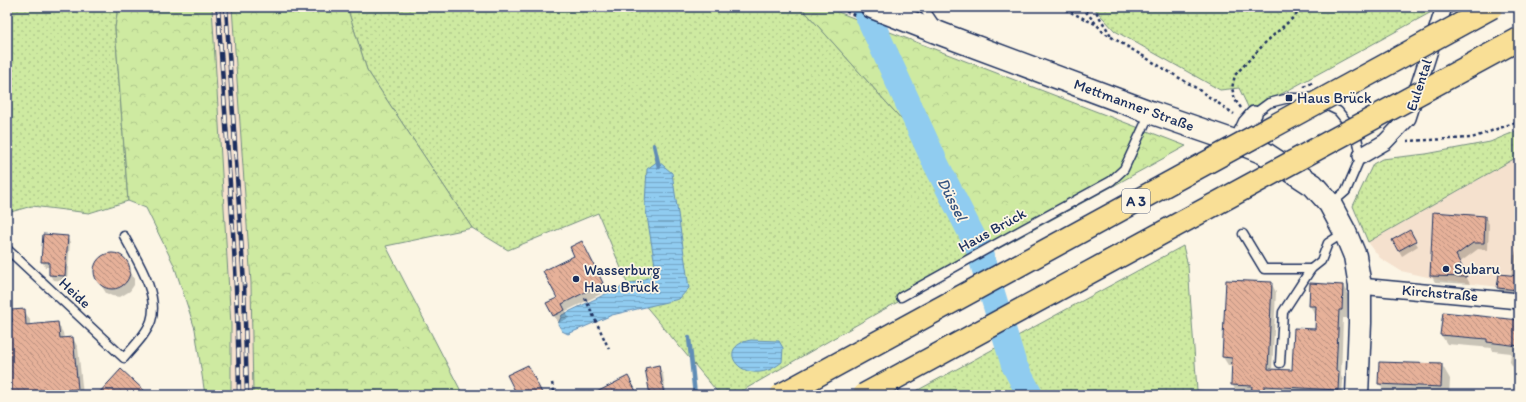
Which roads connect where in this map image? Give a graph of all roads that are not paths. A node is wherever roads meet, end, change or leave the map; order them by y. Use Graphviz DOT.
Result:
graph roads {
  1 [pos="922,7"];
  2 [pos="1444,7"];
  3 [pos="1492,7"];
  4 [pos="881,11"];
  5 [pos="944,35"];
  6 [pos="1519,38"];
  7 [pos="1150,112"];
  8 [pos="1250,119"];
  9 [pos="1237,142"];
  10 [pos="1361,156"];
  11 [pos="1330,204"];
  12 [pos="1345,232"];
  13 [pos="1243,234"];
  14 [pos="124,236"];
  15 [pos="7,249"];
  16 [pos="1311,269"];
  17 [pos="1360,286"];
  18 [pos="901,297"];
  19 [pos="1519,301"];
  20 [pos="1280,363"];
  21 [pos="781,395"];
  22 [pos="864,395"];
  23 [pos="1357,395"];
  1 -- 5 [label="lane"];
  2 -- 10 [label="street, Eulental"];
  3 -- 21 [label="highway, A 3, bridge"];
  4 -- 5 [label="main road, Mettmanner Straße"];
  5 -- 7 [label="main road, Mettmanner Straße"];
  6 -- 22 [label="highway, bridge"];
  7 -- 9 [label="main road, Mettmanner Straße"];
  7 -- 18 [label="lane, Haus Brück"];
  8 -- 9 [label="street"];
  8 -- 10 [label="lane"];
  9 -- 11 [label="main road, Mettmanner Straße"];
  10 -- 11 [label="lane"];
  11 -- 12 [label="main road, Mettmanner Straße"];
  12 -- 16 [label="lane"];
  12 -- 17 [label="main road, Mettmanner Straße"];
  13 -- 16 [label="lane"];
  14 -- 15 [label="lane, Heide"];
  16 -- 20 [label="lane"];
  17 -- 19 [label="street, Kirchstraße"];
  17 -- 23 [label="main road, Mettmanner Straße"];
}
